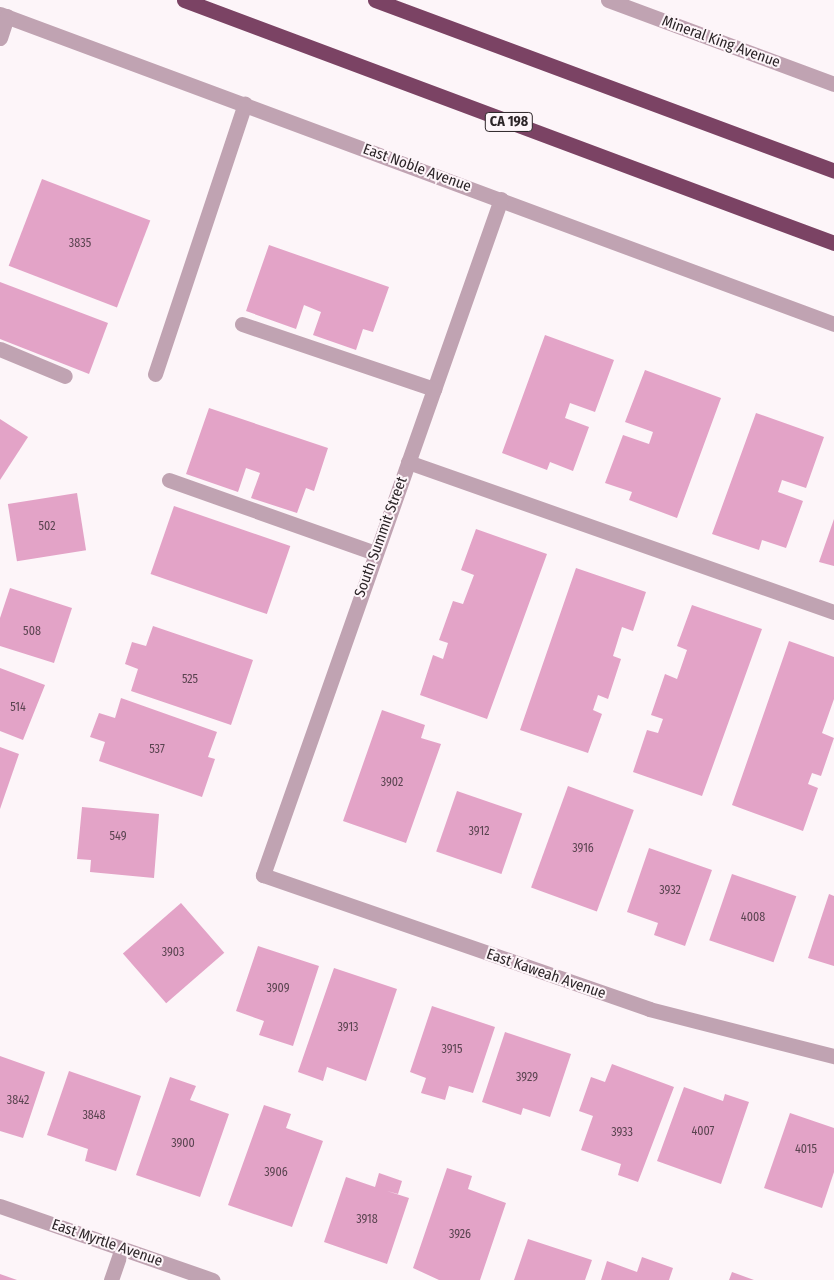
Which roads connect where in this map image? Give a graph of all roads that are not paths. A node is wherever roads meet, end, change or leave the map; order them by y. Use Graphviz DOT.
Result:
graph roads {
  1 [pos="184,0"];
  2 [pos="375,0"];
  3 [pos="608,0"];
  4 [pos="4,15"];
  5 [pos="0,38"];
  6 [pos="834,84"];
  7 [pos="245,104"];
  8 [pos="834,171"];
  9 [pos="501,199"];
  10 [pos="834,243"];
  11 [pos="242,324"];
  12 [pos="834,324"];
  13 [pos="0,349"];
  14 [pos="155,374"];
  15 [pos="65,376"];
  16 [pos="434,389"];
  17 [pos="408,462"];
  18 [pos="169,480"];
  19 [pos="375,554"];
  20 [pos="834,612"];
  21 [pos="264,875"];
  22 [pos="834,1056"];
  23 [pos="0,1206"];
  24 [pos="122,1248"];
  25 [pos="111,1280"];
  26 [pos="213,1280"];
  1 -- 10 [label="highway, CA 198"];
  2 -- 8 [label="highway"];
  3 -- 6 [label="street, Mineral King Avenue"];
  4 -- 5 [label="street"];
  4 -- 7 [label="street, East Noble Avenue"];
  7 -- 9 [label="street, East Noble Avenue"];
  7 -- 14 [label="street"];
  9 -- 12 [label="street, East Noble Avenue"];
  9 -- 16 [label="street, South Summit Street"];
  11 -- 16 [label="street"];
  13 -- 15 [label="street"];
  16 -- 17 [label="street, South Summit Street"];
  17 -- 19 [label="street, South Summit Street"];
  17 -- 20 [label="street"];
  18 -- 19 [label="street"];
  19 -- 21 [label="street, South Summit Street"];
  21 -- 22 [label="street, East Kaweah Avenue"];
  23 -- 24 [label="street, East Myrtle Avenue"];
  24 -- 25 [label="street"];
  24 -- 26 [label="street, East Myrtle Avenue"];
}
